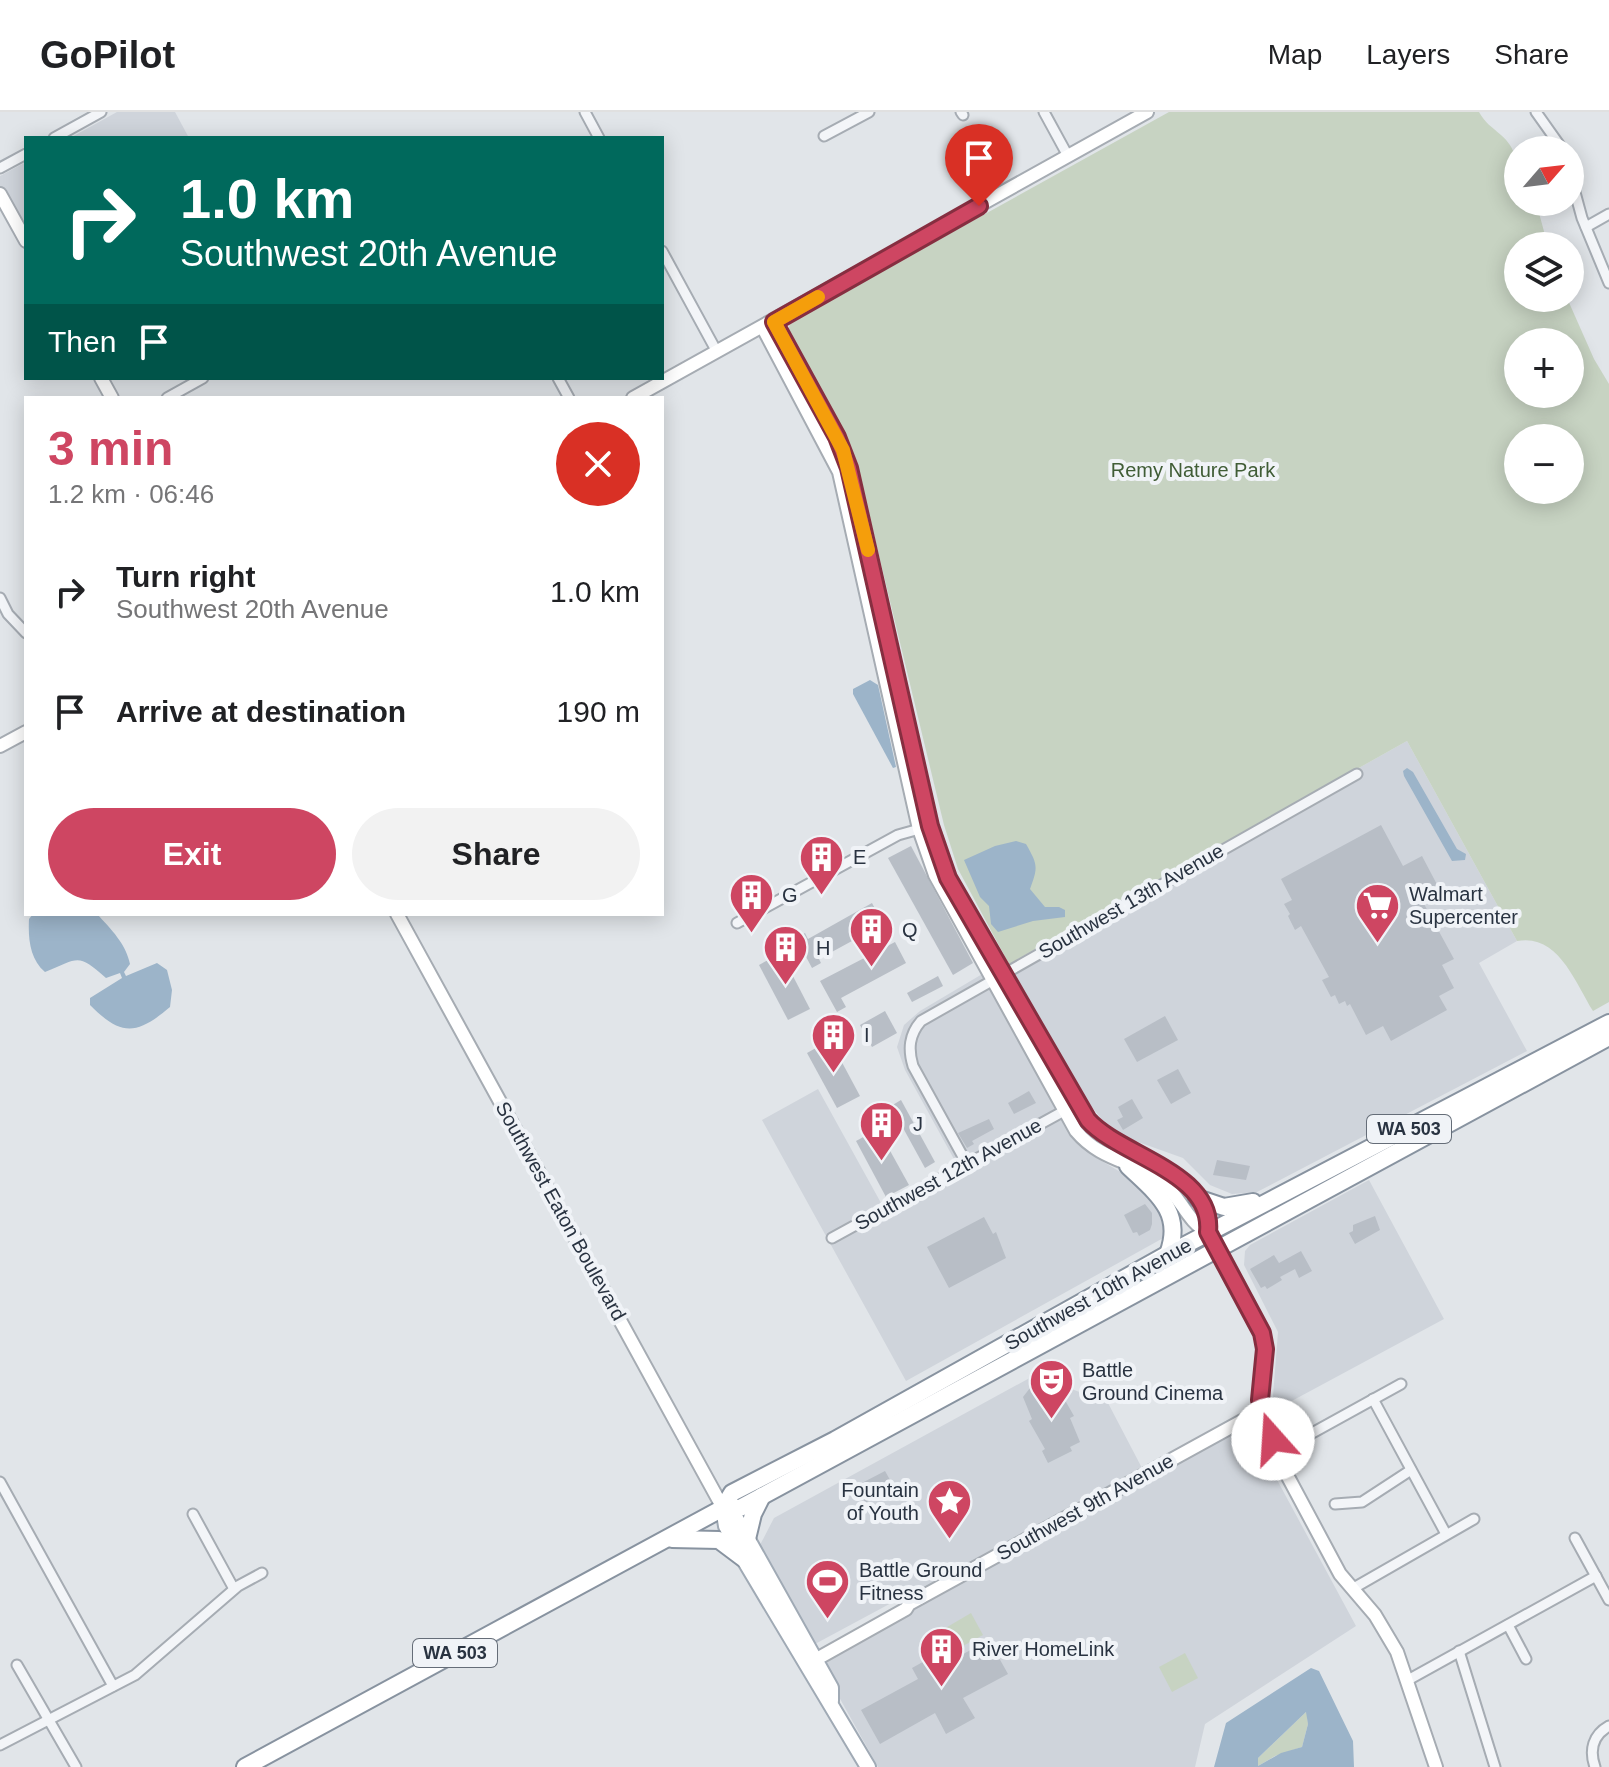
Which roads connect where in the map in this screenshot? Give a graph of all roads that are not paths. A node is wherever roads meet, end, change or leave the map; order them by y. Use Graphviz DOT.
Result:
graph roads {
  1 [pos="101,112"];
  2 [pos="585,112"];
  3 [pos="869,112"];
  4 [pos="1044,112"];
  5 [pos="1147,112"];
  6 [pos="1536,112"];
  7 [pos="58,136"];
  8 [pos="598,136"];
  9 [pos="824,136"];
  10 [pos="1553,136"];
  11 [pos="24,155"];
  12 [pos="1068,156"];
  13 [pos="0,168"];
  14 [pos="0,194"];
  15 [pos="1609,214"];
  16 [pos="1583,216"];
  17 [pos="1586,227"];
  18 [pos="24,237"];
  19 [pos="664,255"];
  20 [pos="1609,283"];
  21 [pos="768,325"];
  22 [pos="717,352"];
  23 [pos="199,380"];
  24 [pos="171,396"];
  25 [pos="637,396"];
  26 [pos="0,598"];
  27 [pos="24,631"];
  28 [pos="24,733"];
  29 [pos="0,746"];
  30 [pos="1357,774"];
  31 [pos="925,828"];
  32 [pos="398,916"];
  33 [pos="737,923"];
  34 [pos="998,977"];
  35 [pos="1609,1023"];
  36 [pos="1609,1037"];
  37 [pos="1064,1111"];
  38 [pos="967,1164"];
  39 [pos="1128,1166"];
  40 [pos="1197,1198"];
  41 [pos="1271,1200"];
  42 [pos="1208,1232"];
  43 [pos="832,1238"];
  44 [pos="1218,1251"];
  45 [pos="1168,1254"];
  46 [pos="1401,1384"];
  47 [pos="1373,1399"];
  48 [pos="1262,1410"];
  49 [pos="1276,1453"];
  50 [pos="1411,1470"];
  51 [pos="0,1482"];
  52 [pos="762,1496"];
  53 [pos="1335,1504"];
  54 [pos="723,1508"];
  55 [pos="193,1514"];
  56 [pos="1474,1519"];
  57 [pos="1446,1534"];
  58 [pos="1575,1538"];
  59 [pos="666,1539"];
  60 [pos="747,1539"];
  61 [pos="743,1558"];
  62 [pos="262,1573"];
  63 [pos="1596,1576"];
  64 [pos="234,1589"];
  65 [pos="1352,1589"];
  66 [pos="1609,1600"];
  67 [pos="1508,1625"];
  68 [pos="784,1629"];
  69 [pos="1459,1651"];
  70 [pos="812,1656"];
  71 [pos="1526,1659"];
  72 [pos="17,1665"];
  73 [pos="1408,1680"];
  74 [pos="113,1686"];
  75 [pos="831,1701"];
  76 [pos="48,1720"];
  77 [pos="1609,1726"];
  78 [pos="0,1745"];
  79 [pos="76,1767"];
  80 [pos="245,1767"];
  81 [pos="868,1767"];
  82 [pos="1436,1767"];
  83 [pos="1495,1767"];
  84 [pos="1595,1767"];
  1 -- 7 [label="street"];
  2 -- 8 [label="street"];
  3 -- 9 [label="street"];
  4 -- 12 [label="street"];
  5 -- 12 [label="street"];
  6 -- 10 [label="street"];
  11 -- 13 [label="street"];
  12 -- 21 [label="street"];
  14 -- 18 [label="street"];
  15 -- 17 [label="street"];
  16 -- 17 [label="street"];
  17 -- 20 [label="street"];
  19 -- 22 [label="street"];
  21 -- 22 [label="street"];
  21 -- 31 [label="street"];
  22 -- 25 [label="street"];
  23 -- 24 [label="street"];
  26 -- 27 [label="street"];
  28 -- 29 [label="street"];
  30 -- 34 [label="street, Southwest 13th Avenue"];
  31 -- 33 [label="street"];
  31 -- 34 [label="street"];
  32 -- 54 [label="street, Southwest Eaton Boulevard"];
  34 -- 37 [label="street"];
  34 -- 38 [label="street, Southwest 13th Avenue"];
  34 -- 40 [label="street"];
  35 -- 41 [label="highway, Southwest 10th Avenue / WA 503"];
  36 -- 44 [label="highway, Southwest 10th Avenue / WA 503"];
  37 -- 38 [label="street, Southwest 12th Avenue"];
  37 -- 39 [label="street"];
  38 -- 43 [label="street, Southwest 12th Avenue"];
  39 -- 42 [label="street"];
  39 -- 45 [label="highway"];
  40 -- 41 [label="highway"];
  40 -- 42 [label="street"];
  41 -- 42 [label="highway, Southwest 10th Avenue / WA 503"];
  42 -- 44 [label="street"];
  42 -- 45 [label="highway, Southwest 10th Avenue / WA 503"];
  44 -- 48 [label="street"];
  44 -- 52 [label="highway, Southwest 10th Avenue / WA 503"];
  45 -- 54 [label="highway, Southwest 10th Avenue / WA 503"];
  46 -- 47 [label="street"];
  47 -- 49 [label="street"];
  47 -- 50 [label="street"];
  48 -- 49 [label="street"];
  48 -- 70 [label="street, Southwest 9th Avenue"];
  49 -- 65 [label="street"];
  50 -- 53 [label="street"];
  50 -- 57 [label="street"];
  51 -- 74 [label="street"];
  52 -- 54 [label="highway, Southwest 10th Avenue / WA 503"];
  52 -- 60 [label="highway"];
  54 -- 59 [label="highway, Southwest 10th Avenue / WA 503"];
  54 -- 60 [label="main road, Southwest Eaton Boulevard"];
  54 -- 61 [label="main road, Southwest Eaton Boulevard"];
  55 -- 64 [label="street"];
  56 -- 57 [label="street"];
  57 -- 65 [label="street"];
  58 -- 63 [label="street"];
  59 -- 61 [label="highway"];
  59 -- 80 [label="highway, Southwest 10th Avenue / WA 503"];
  60 -- 70 [label="main road, Southwest Eaton Boulevard"];
  61 -- 68 [label="main road, Southwest Eaton Boulevard"];
  62 -- 64 [label="street"];
  63 -- 66 [label="street"];
  63 -- 67 [label="street"];
  64 -- 74 [label="street"];
  65 -- 73 [label="street"];
  67 -- 69 [label="street"];
  67 -- 71 [label="street"];
  68 -- 70 [label="main road"];
  68 -- 75 [label="main road, Southwest Eaton Boulevard"];
  69 -- 73 [label="street"];
  69 -- 83 [label="street"];
  70 -- 75 [label="main road, Southwest Eaton Boulevard"];
  72 -- 76 [label="street"];
  73 -- 82 [label="street"];
  74 -- 76 [label="street"];
  75 -- 81 [label="main road, Southwest Eaton Boulevard"];
  76 -- 78 [label="street"];
  76 -- 79 [label="street"];
  77 -- 84 [label="street"];
}
